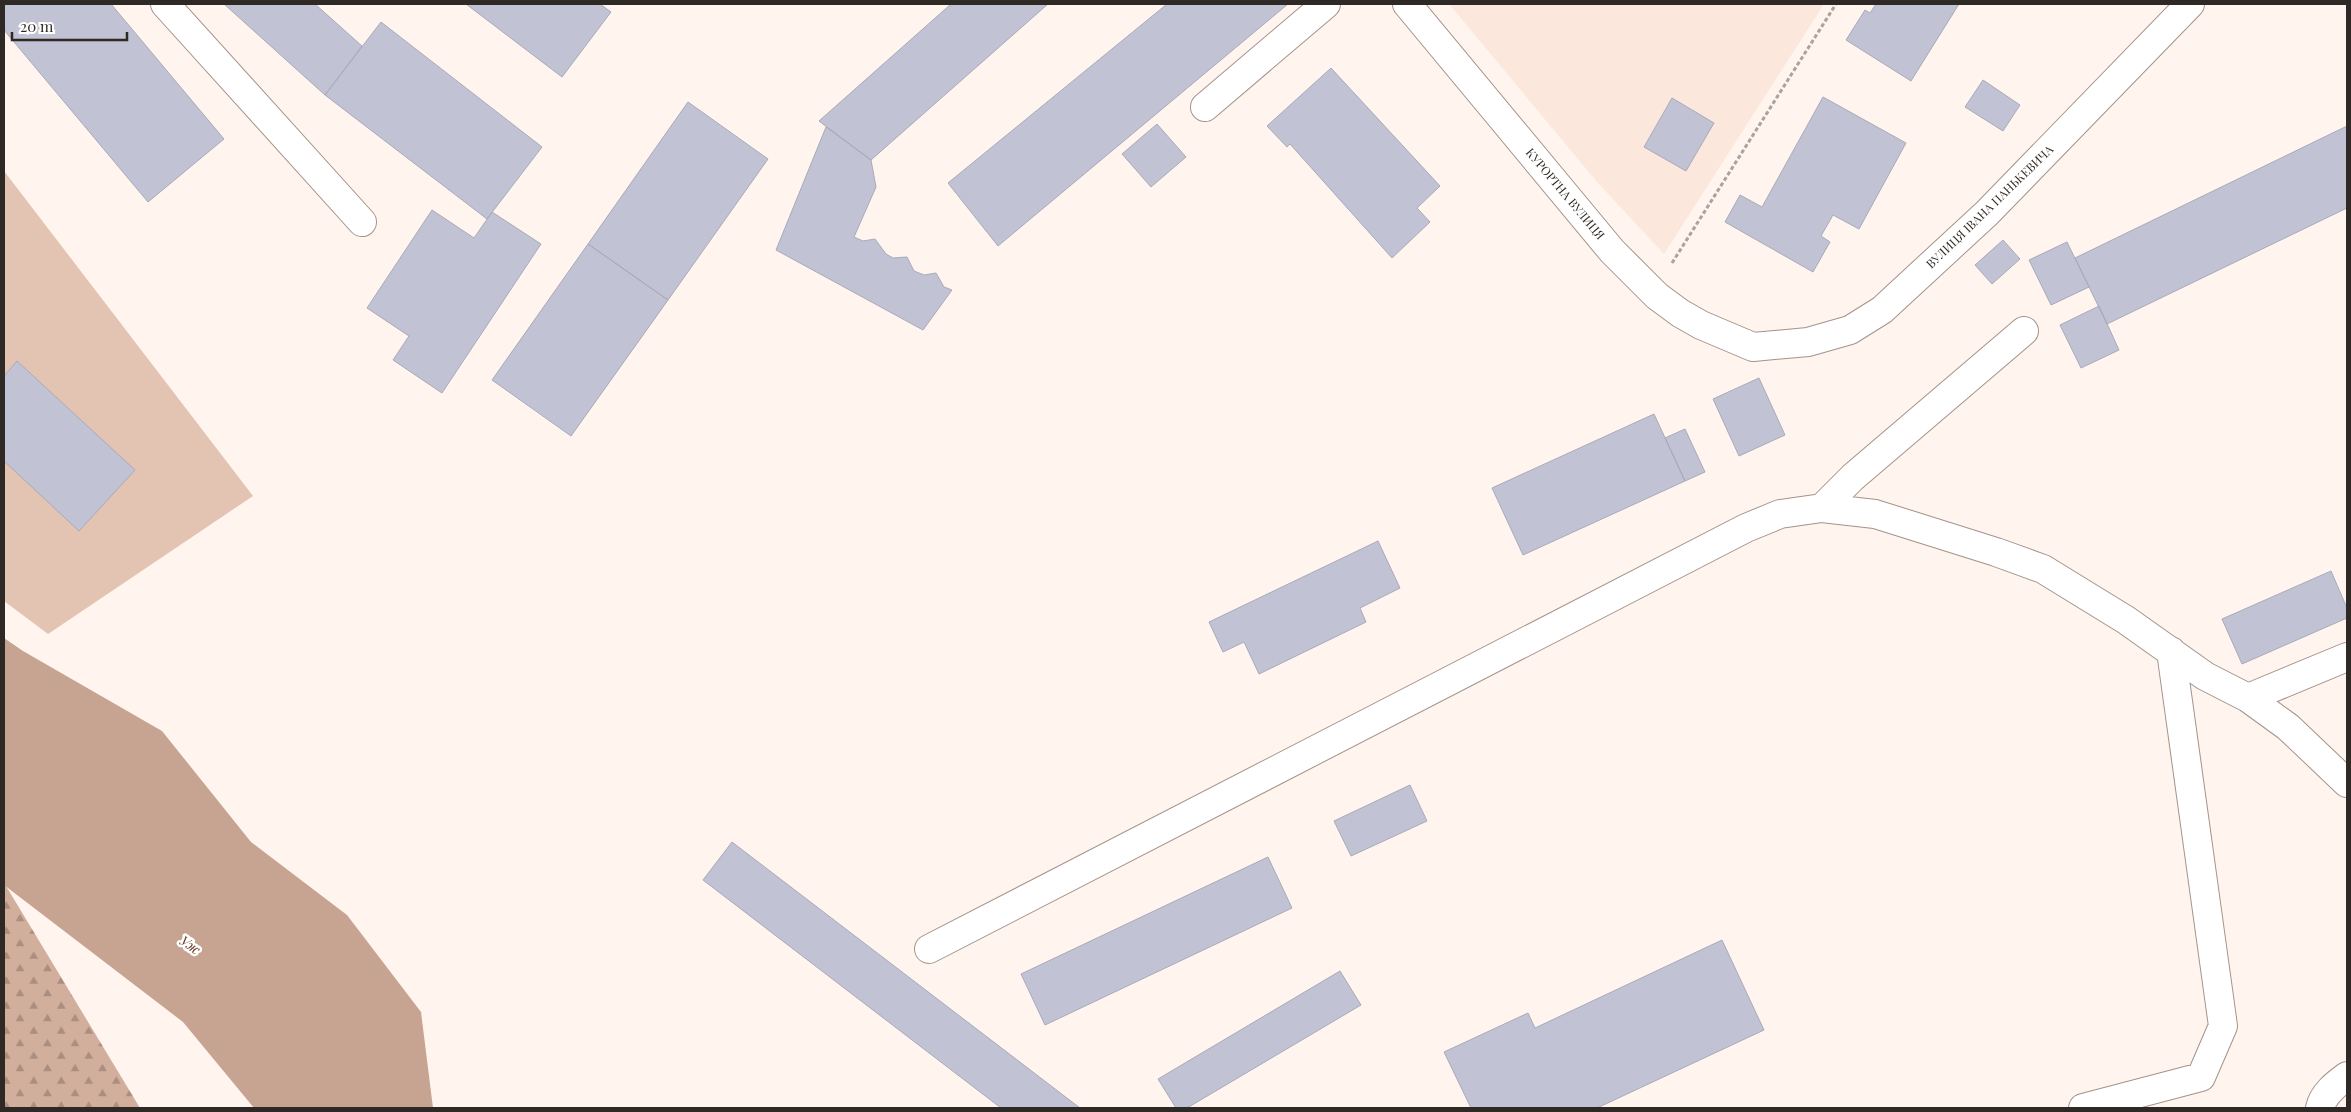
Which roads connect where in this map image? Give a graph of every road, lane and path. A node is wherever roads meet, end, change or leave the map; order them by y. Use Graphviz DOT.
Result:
graph roads {
  1 [pos="165,4"];
  2 [pos="1326,4"];
  3 [pos="1407,4"];
  4 [pos="1836,4"];
  5 [pos="2190,4"];
  6 [pos="1204,107"];
  7 [pos="362,222"];
  8 [pos="1657,296"];
  9 [pos="2024,331"];
  10 [pos="1753,347"];
  11 [pos="1822,508"];
  12 [pos="2171,651"];
  13 [pos="2347,657"];
  14 [pos="2248,698"];
  15 [pos="2347,783"];
  16 [pos="929,949"];
  17 [pos="2347,1076"];
  18 [pos="2083,1108"];
  19 [pos="2320,1108"];
  1 -- 7 [label="street"];
  2 -- 6 [label="street"];
  3 -- 8 [label="street, КУРОРТНА ВУЛИЦЯ"];
  4 -- 8 [label="path"];
  5 -- 10 [label="street, ВУЛИЦЯ ІВАНА ПАНЬКЕВИЧА"];
  8 -- 10 [label="street, КУРОРТНА ВУЛИЦЯ"];
  9 -- 11 [label="street"];
  11 -- 12 [label="street"];
  11 -- 16 [label="street"];
  12 -- 14 [label="street"];
  12 -- 18 [label="street"];
  13 -- 14 [label="street"];
  14 -- 15 [label="street"];
  17 -- 19 [label="street"];
}
